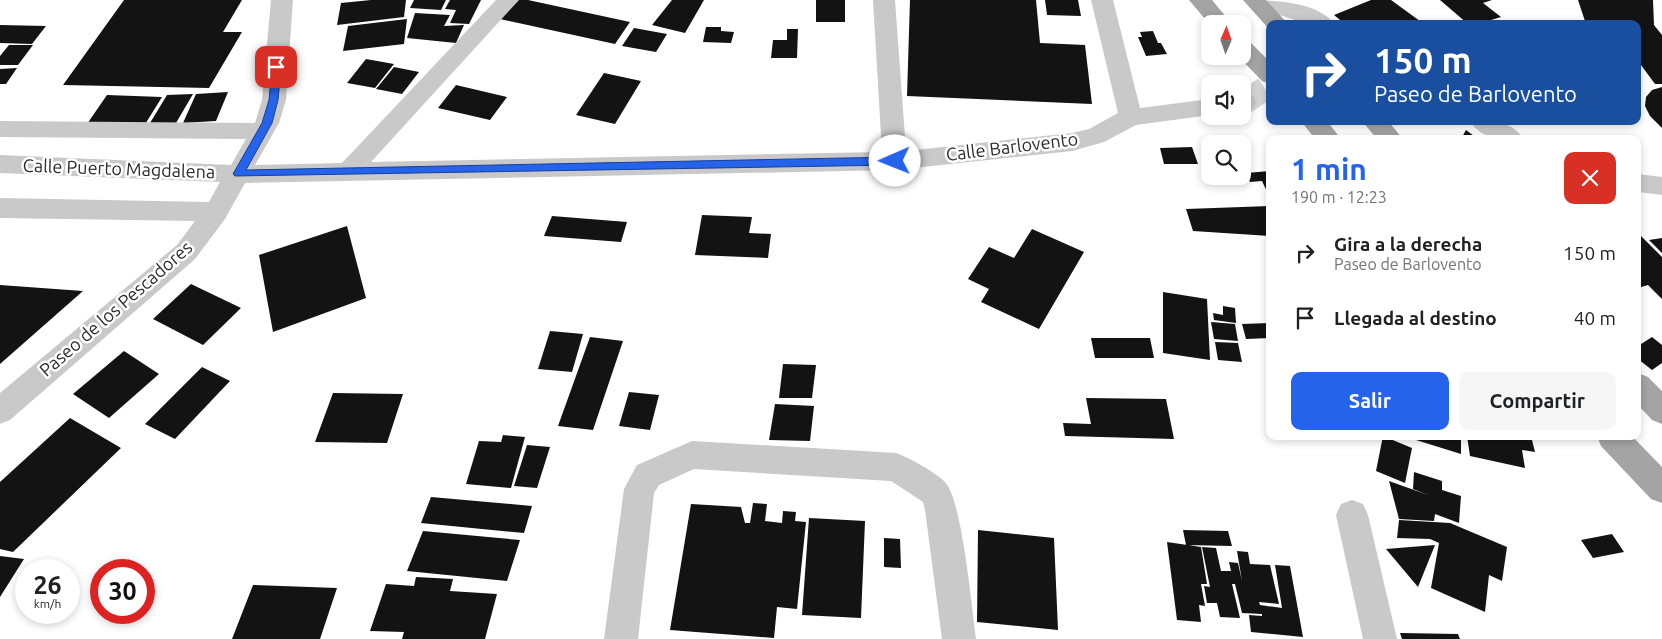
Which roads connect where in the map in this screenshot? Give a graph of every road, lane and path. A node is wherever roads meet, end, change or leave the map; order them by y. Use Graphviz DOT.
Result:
graph roads {
  1 [pos="282,0"];
  2 [pos="508,0"];
  3 [pos="884,0"];
  4 [pos="1102,0"];
  5 [pos="1200,0"];
  6 [pos="1254,0"];
  7 [pos="1300,0"];
  8 [pos="1213,15"];
  9 [pos="1273,20"];
  10 [pos="1315,20"];
  11 [pos="1317,20"];
  12 [pos="1251,56"];
  13 [pos="1266,72"];
  14 [pos="1201,107"];
  15 [pos="1131,118"];
  16 [pos="1317,125"];
  17 [pos="1378,125"];
  18 [pos="1488,125"];
  19 [pos="0,129"];
  20 [pos="262,131"];
  21 [pos="1325,135"];
  22 [pos="1387,135"];
  23 [pos="1505,135"];
  24 [pos="895,161"];
  25 [pos="0,164"];
  26 [pos="350,170"];
  27 [pos="238,174"];
  28 [pos="1641,183"];
  29 [pos="1662,186"];
  30 [pos="0,208"];
  31 [pos="216,212"];
  32 [pos="1641,389"];
  33 [pos="0,411"];
  34 [pos="1662,411"];
  35 [pos="1616,440"];
  36 [pos="1662,489"];
  37 [pos="1352,515"];
  38 [pos="621,639"];
  39 [pos="959,639"];
  40 [pos="1380,639"];
  1 -- 20 [label="street, Paseo de los Pescadores"];
  2 -- 26 [label="street"];
  3 -- 24 [label="street"];
  4 -- 15 [label="street"];
  5 -- 8 [label="main road"];
  6 -- 9 [label="main road"];
  6 -- 10 [label="street"];
  7 -- 11 [label="street"];
  12 -- 13 [label="main road"];
  14 -- 15 [label="street, Calle Barlovento"];
  15 -- 24 [label="street, Calle Barlovento"];
  16 -- 21 [label="main road"];
  17 -- 22 [label="main road"];
  18 -- 23 [label="street"];
  19 -- 20 [label="street"];
  20 -- 27 [label="street, Paseo de los Pescadores"];
  24 -- 26 [label="street, Calle Barlovento"];
  25 -- 27 [label="street, Calle Puerto Magdalena"];
  26 -- 27 [label="street, Calle Barlovento"];
  27 -- 31 [label="street, Paseo de los Pescadores"];
  28 -- 29 [label="street"];
  30 -- 31 [label="street"];
  31 -- 33 [label="street, Paseo de los Pescadores"];
  32 -- 34 [label="main road"];
  35 -- 36 [label="main road"];
  37 -- 40 [label="street"];
  38 -- 39 [label="street"];
}
